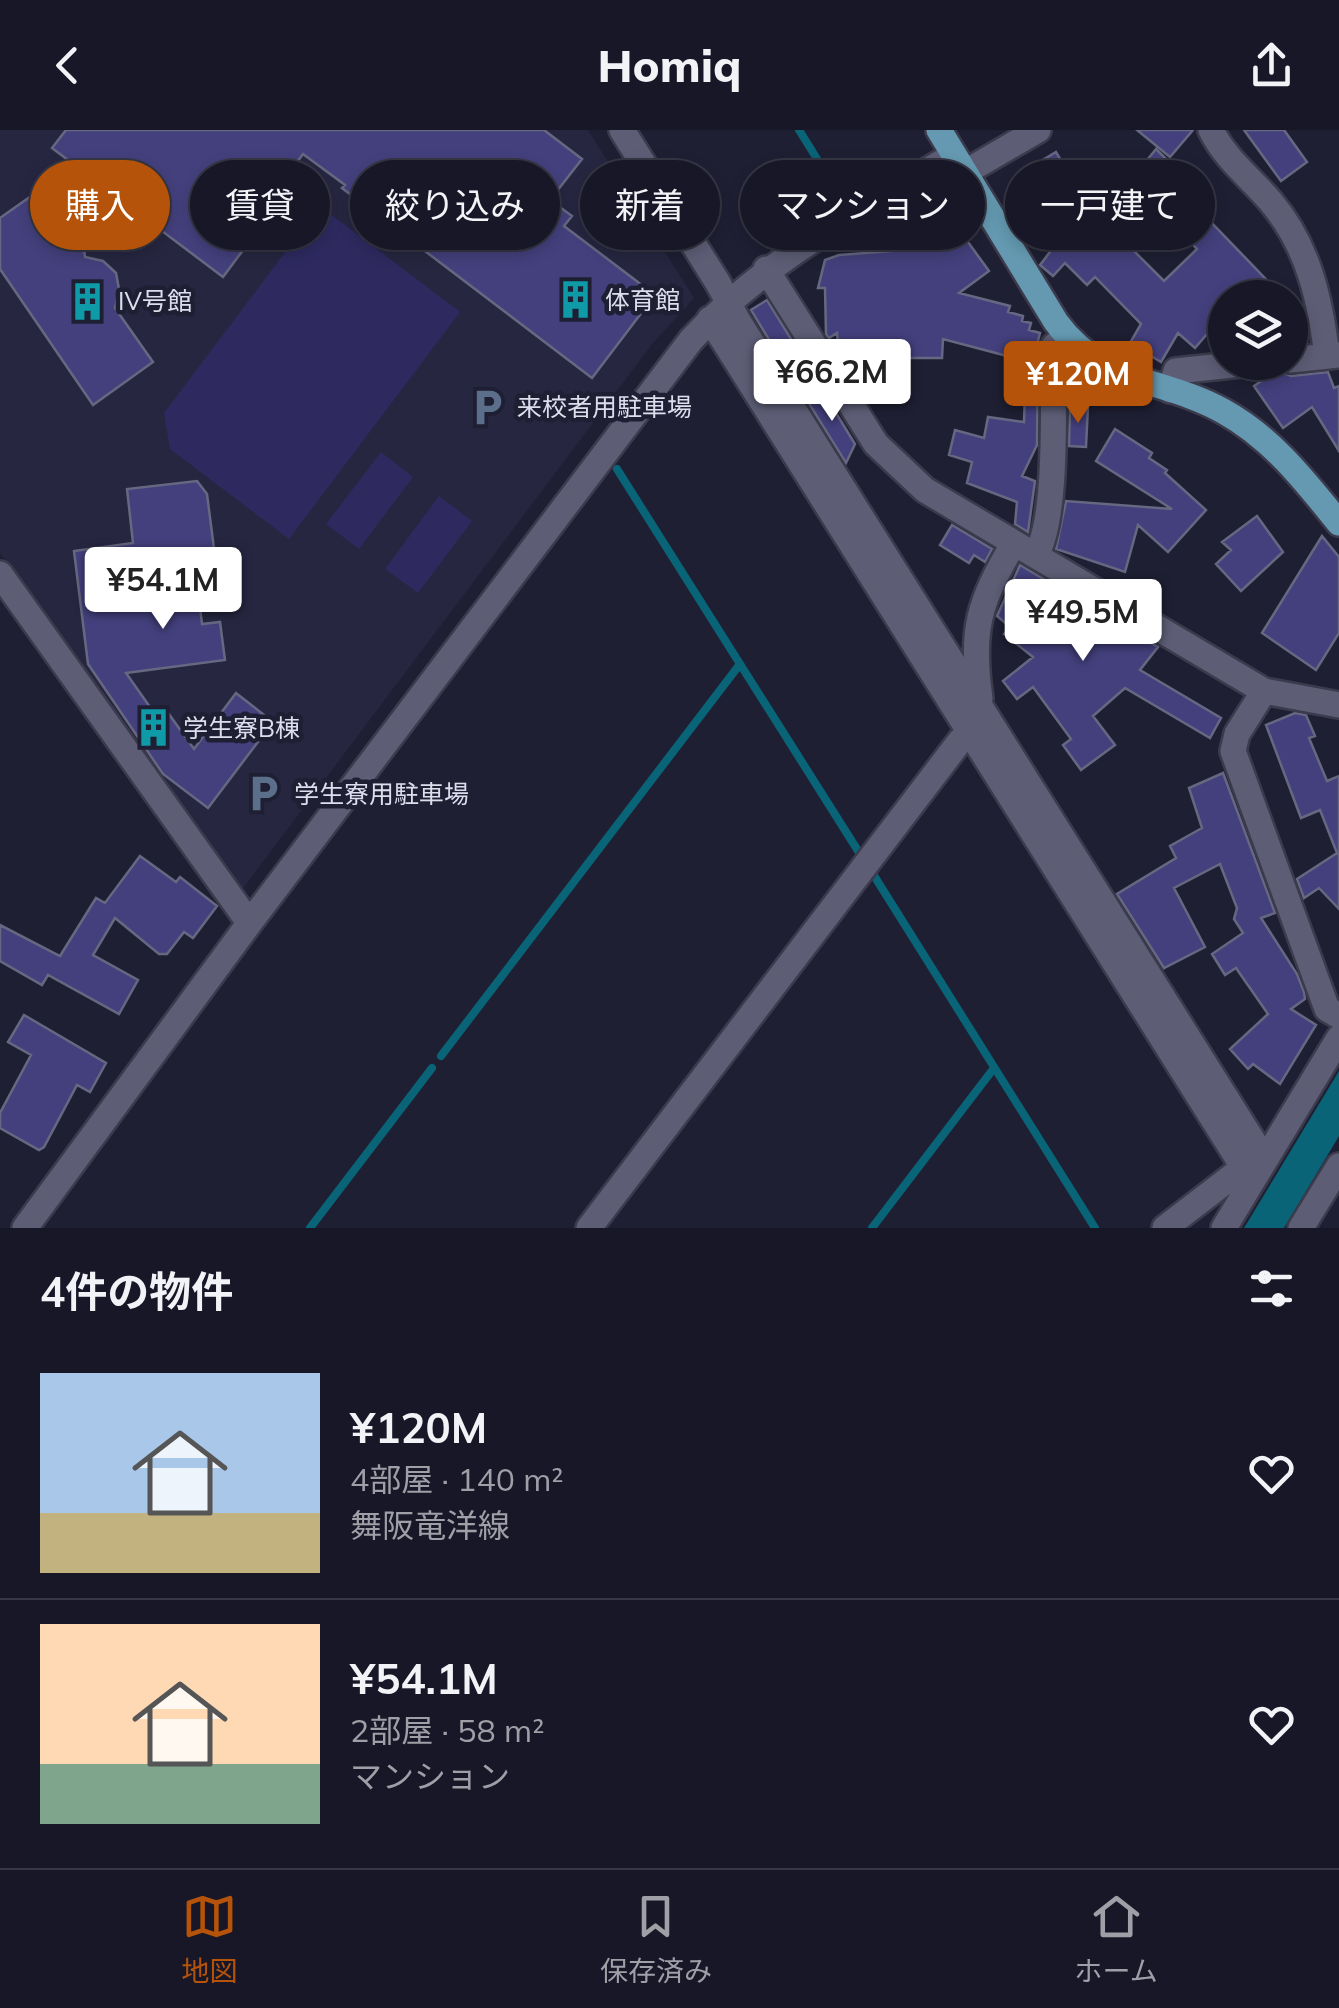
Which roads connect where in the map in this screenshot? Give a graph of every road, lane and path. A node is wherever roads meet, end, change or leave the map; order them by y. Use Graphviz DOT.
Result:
graph roads {
  1 [pos="622,130"];
  2 [pos="939,130"];
  3 [pos="1038,130"];
  4 [pos="1211,130"];
  5 [pos="957,160"];
  6 [pos="968,160"];
  7 [pos="985,206"];
  8 [pos="794,250"];
  9 [pos="766,270"];
  10 [pos="719,311"];
  11 [pos="1066,336"];
  12 [pos="1333,355"];
  13 [pos="1308,358"];
  14 [pos="1208,368"];
  15 [pos="1170,390"];
  16 [pos="1339,523"];
  17 [pos="1025,549"];
  18 [pos="3,586"];
  19 [pos="1264,691"];
  20 [pos="1339,705"];
  21 [pos="971,721"];
  22 [pos="252,921"];
  23 [pos="1339,1016"];
  24 [pos="1339,1038"];
  25 [pos="1339,1166"];
  26 [pos="1253,1169"];
  27 [pos="25,1228"];
  28 [pos="588,1228"];
  29 [pos="1165,1228"];
  30 [pos="1224,1228"];
  31 [pos="1301,1228"];
  1 -- 10 [label="street"];
  2 -- 5 [label="main road"];
  3 -- 6 [label="street"];
  4 -- 12 [label="street"];
  7 -- 11 [label="main road"];
  8 -- 9 [label="street"];
  9 -- 10 [label="street"];
  9 -- 17 [label="street"];
  10 -- 21 [label="street"];
  10 -- 22 [label="street"];
  11 -- 15 [label="main road"];
  11 -- 17 [label="street"];
  12 -- 13 [label="street"];
  14 -- 15 [label="street"];
  15 -- 16 [label="main road"];
  17 -- 19 [label="street"];
  17 -- 21 [label="street"];
  18 -- 22 [label="street"];
  19 -- 20 [label="street"];
  19 -- 23 [label="street"];
  21 -- 26 [label="street"];
  21 -- 28 [label="street"];
  22 -- 27 [label="street"];
  24 -- 26 [label="street"];
  25 -- 31 [label="street"];
  26 -- 29 [label="street"];
  26 -- 30 [label="street"];
}
